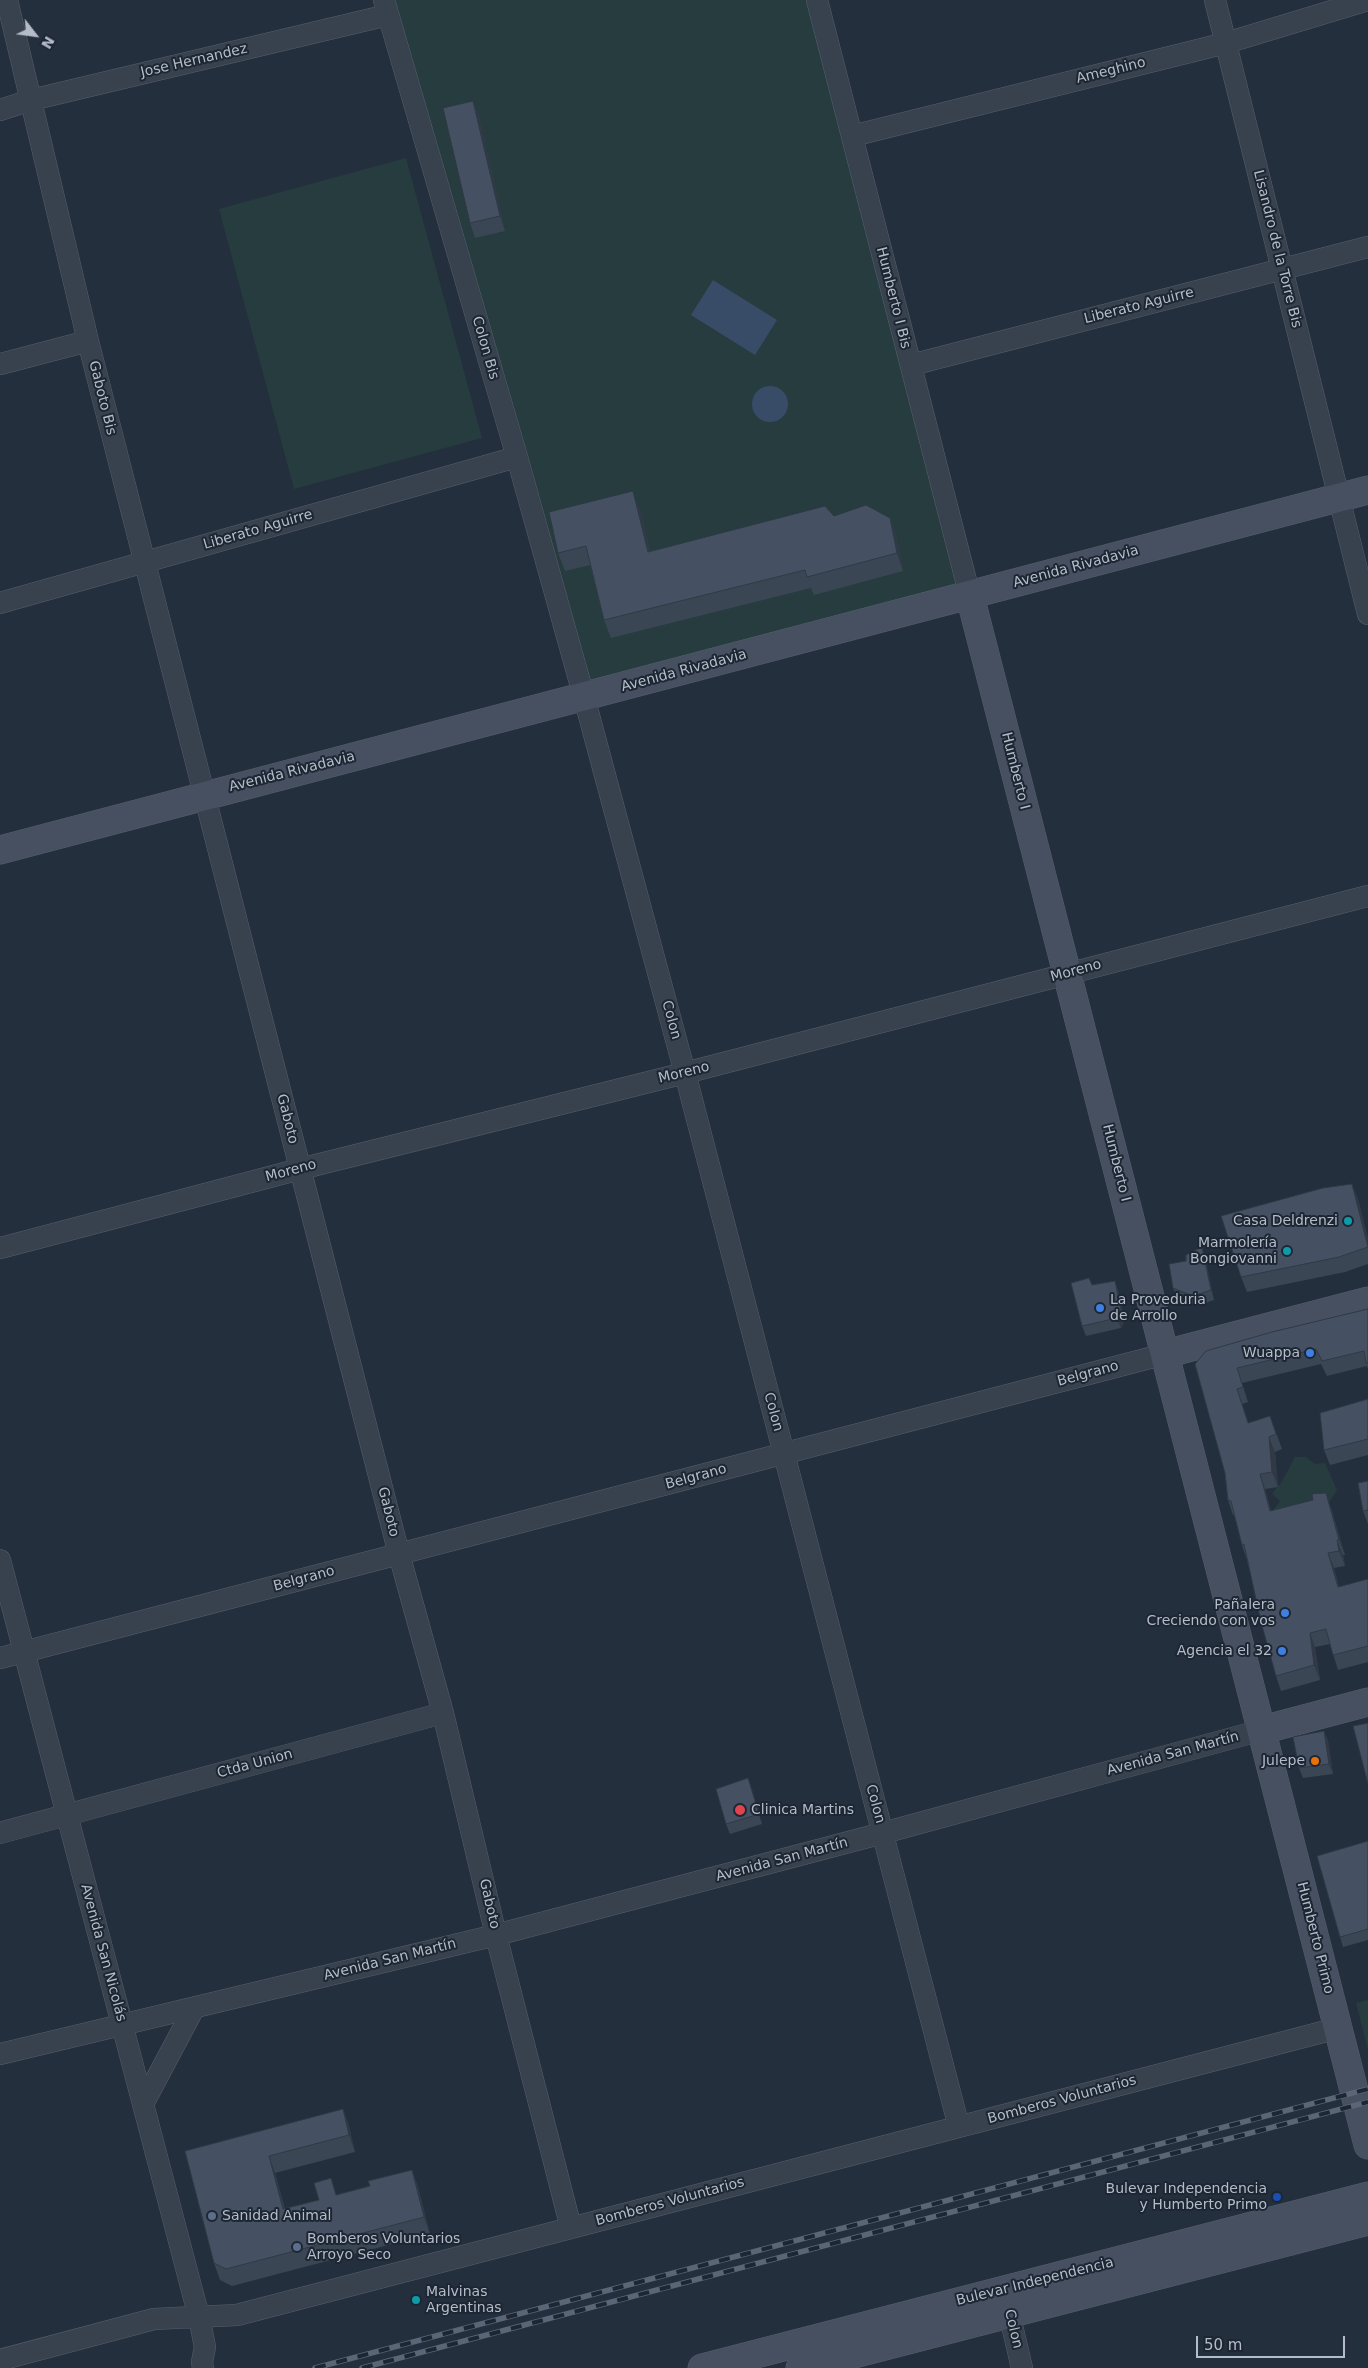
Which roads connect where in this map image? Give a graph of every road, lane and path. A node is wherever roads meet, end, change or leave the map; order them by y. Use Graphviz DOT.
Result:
graph roads {
  1 [pos="7,0"];
  2 [pos="817,0"];
  3 [pos="1215,0"];
  4 [pos="1368,0"];
  5 [pos="386,8"];
  6 [pos="1226,42"];
  7 [pos="30,100"];
  8 [pos="0,110"];
  9 [pos="852,136"];
  10 [pos="1368,247"];
  11 [pos="1282,269"];
  12 [pos="88,341"];
  13 [pos="0,364"];
  14 [pos="911,365"];
  15 [pos="517,457"];
  16 [pos="1368,490"];
  17 [pos="1338,498"];
  18 [pos="144,562"];
  19 [pos="970,596"];
  20 [pos="0,603"];
  21 [pos="1368,614"];
  22 [pos="584,697"];
  23 [pos="204,795"];
  24 [pos="0,850"];
  25 [pos="1368,896"];
  26 [pos="1067,973"];
  27 [pos="685,1072"];
  28 [pos="300,1169"];
  29 [pos="0,1248"];
  30 [pos="1368,1301"];
  31 [pos="1165,1354"];
  32 [pos="784,1454"];
  33 [pos="399,1554"];
  34 [pos="0,1560"];
  35 [pos="24,1651"];
  36 [pos="0,1658"];
  37 [pos="1368,1702"];
  38 [pos="443,1713"];
  39 [pos="1262,1730"];
  40 [pos="67,1816"];
  41 [pos="0,1833"];
  42 [pos="883,1833"];
  43 [pos="496,1935"];
  44 [pos="194,2008"];
  45 [pos="122,2026"];
  46 [pos="1338,2028"];
  47 [pos="0,2054"];
  48 [pos="142,2104"];
  49 [pos="959,2127"];
  50 [pos="1368,2145"];
  51 [pos="1368,2196"];
  52 [pos="1368,2221"];
  53 [pos="571,2228"];
  54 [pos="1007,2302"];
  55 [pos="200,2317"];
  56 [pos="205,2347"];
  57 [pos="0,2360"];
  58 [pos="203,2368"];
  59 [pos="218,2368"];
  60 [pos="702,2368"];
  61 [pos="800,2368"];
  62 [pos="1022,2368"];
  1 -- 7 [label="street, Gaboto Bis"];
  2 -- 9 [label="street, Humberto I Bis"];
  3 -- 6 [label="street, Lisandro de la Torre Bis"];
  4 -- 6 [label="street, Ameghino"];
  5 -- 7 [label="street, Jose Hernandez"];
  5 -- 15 [label="street, Colon Bis"];
  6 -- 9 [label="street, Ameghino"];
  6 -- 11 [label="street, Lisandro de la Torre Bis"];
  7 -- 8 [label="street, Jose Hernandez"];
  7 -- 12 [label="street, Gaboto Bis"];
  9 -- 14 [label="street, Humberto I Bis"];
  10 -- 11 [label="street, Liberato Aguirre"];
  11 -- 14 [label="street, Liberato Aguirre"];
  11 -- 17 [label="street, Lisandro de la Torre Bis"];
  12 -- 13 [label="street"];
  12 -- 18 [label="street, Gaboto Bis"];
  14 -- 19 [label="street, Humberto I Bis"];
  15 -- 18 [label="street, Liberato Aguirre"];
  15 -- 22 [label="street, Colon Bis"];
  16 -- 17 [label="main road, Avenida Rivadavia"];
  17 -- 19 [label="main road, Avenida Rivadavia"];
  17 -- 21 [label="street, Lisandro de la Torre Bis"];
  18 -- 20 [label="street, Liberato Aguirre"];
  18 -- 23 [label="street, Gaboto Bis"];
  19 -- 22 [label="main road, Avenida Rivadavia"];
  19 -- 26 [label="main road, Humberto I"];
  22 -- 23 [label="main road, Avenida Rivadavia"];
  22 -- 27 [label="street, Colon"];
  23 -- 24 [label="main road, Avenida Rivadavia"];
  23 -- 28 [label="street, Gaboto"];
  25 -- 26 [label="street, Moreno"];
  26 -- 27 [label="street, Moreno"];
  26 -- 31 [label="main road, Humberto I"];
  27 -- 28 [label="street, Moreno"];
  27 -- 32 [label="street, Colon"];
  28 -- 29 [label="street, Moreno"];
  28 -- 33 [label="street, Gaboto"];
  30 -- 31 [label="main road, Belgrano"];
  31 -- 32 [label="street, Belgrano"];
  31 -- 39 [label="main road, Humberto I"];
  32 -- 33 [label="street, Belgrano"];
  32 -- 42 [label="street, Colon"];
  33 -- 35 [label="street, Belgrano"];
  33 -- 38 [label="street, Gaboto"];
  34 -- 35 [label="street, Avenida San Nicolás"];
  35 -- 36 [label="street, Belgrano"];
  35 -- 40 [label="street, Avenida San Nicolás"];
  37 -- 39 [label="main road, Avenida San Martín"];
  38 -- 40 [label="street, Ctda Union"];
  38 -- 43 [label="street, Gaboto"];
  39 -- 42 [label="street, Avenida San Martín"];
  39 -- 46 [label="main road, Humberto Primo"];
  40 -- 41 [label="street, Ctda Union"];
  40 -- 45 [label="street, Avenida San Nicolás"];
  42 -- 43 [label="street, Avenida San Martín"];
  42 -- 49 [label="street, Colon"];
  43 -- 44 [label="street, Avenida San Martín"];
  43 -- 53 [label="street, Gaboto"];
  44 -- 45 [label="street, Avenida San Martín"];
  44 -- 48 [label="street"];
  45 -- 47 [label="street, Avenida San Martín"];
  45 -- 48 [label="street, Avenida San Nicolás"];
  46 -- 49 [label="street, Bomberos Voluntarios"];
  46 -- 50 [label="main road, Humberto Primo"];
  48 -- 55 [label="street, Avenida San Nicolás"];
  49 -- 53 [label="street, Bomberos Voluntarios"];
  51 -- 54 [label="main road, Bulevar Independencia"];
  52 -- 54 [label="main road, Bulevar Independencia"];
  53 -- 55 [label="street, Bomberos Voluntarios"];
  54 -- 60 [label="main road, Bulevar Independencia"];
  54 -- 61 [label="main road, Bulevar Independencia"];
  54 -- 62 [label="street, Colon"];
  55 -- 56 [label="street, Avenida San Nicolás"];
  55 -- 57 [label="street, Bomberos Voluntarios"];
  56 -- 58 [label="street, Avenida San Nicolás"];
  56 -- 59 [label="street, Avenida San Nicolás"];
}
